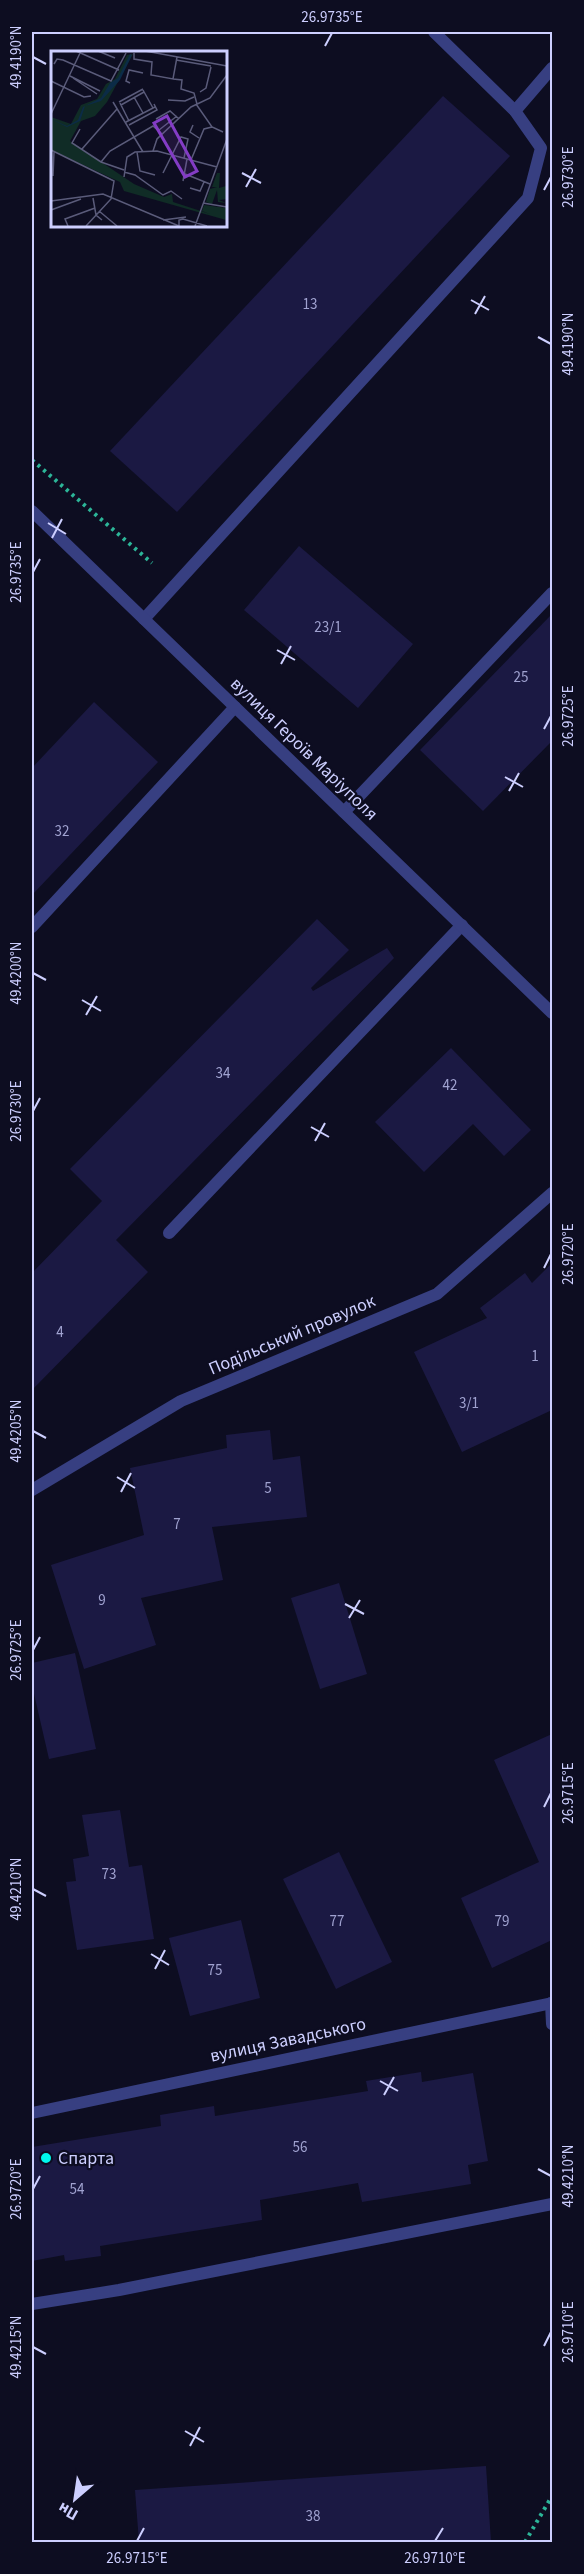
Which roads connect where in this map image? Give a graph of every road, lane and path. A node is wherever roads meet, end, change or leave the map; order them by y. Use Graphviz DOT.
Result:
graph roads {
  1 [pos="434,32"];
  2 [pos="552,68"];
  3 [pos="515,111"];
  4 [pos="32,460"];
  5 [pos="32,511"];
  6 [pos="176,583"];
  7 [pos="552,593"];
  8 [pos="144,619"];
  9 [pos="235,707"];
  10 [pos="344,812"];
  11 [pos="462,925"];
  12 [pos="32,927"];
  13 [pos="552,1012"];
  14 [pos="552,1193"];
  15 [pos="169,1233"];
  16 [pos="32,1490"];
  17 [pos="552,2003"];
  18 [pos="552,2024"];
  19 [pos="32,2113"];
  20 [pos="552,2204"];
  21 [pos="32,2304"];
  22 [pos="552,2496"];
  23 [pos="525,2542"];
  1 -- 3 [label="street"];
  2 -- 3 [label="street"];
  3 -- 6 [label="street"];
  4 -- 6 [label="path"];
  5 -- 8 [label="street, вулиця Героїв Маріуполя"];
  6 -- 8 [label="street"];
  7 -- 10 [label="street"];
  8 -- 9 [label="street, вулиця Героїв Маріуполя"];
  9 -- 10 [label="street, вулиця Героїв Маріуполя"];
  9 -- 12 [label="street"];
  10 -- 11 [label="street, вулиця Героїв Маріуполя"];
  11 -- 13 [label="street, вулиця Героїв Маріуполя"];
  11 -- 15 [label="street"];
  14 -- 16 [label="street, Подільський провулок"];
  17 -- 18 [label="street"];
  17 -- 19 [label="street, вулиця Завадського"];
  20 -- 21 [label="street"];
  22 -- 23 [label="path"];
}
